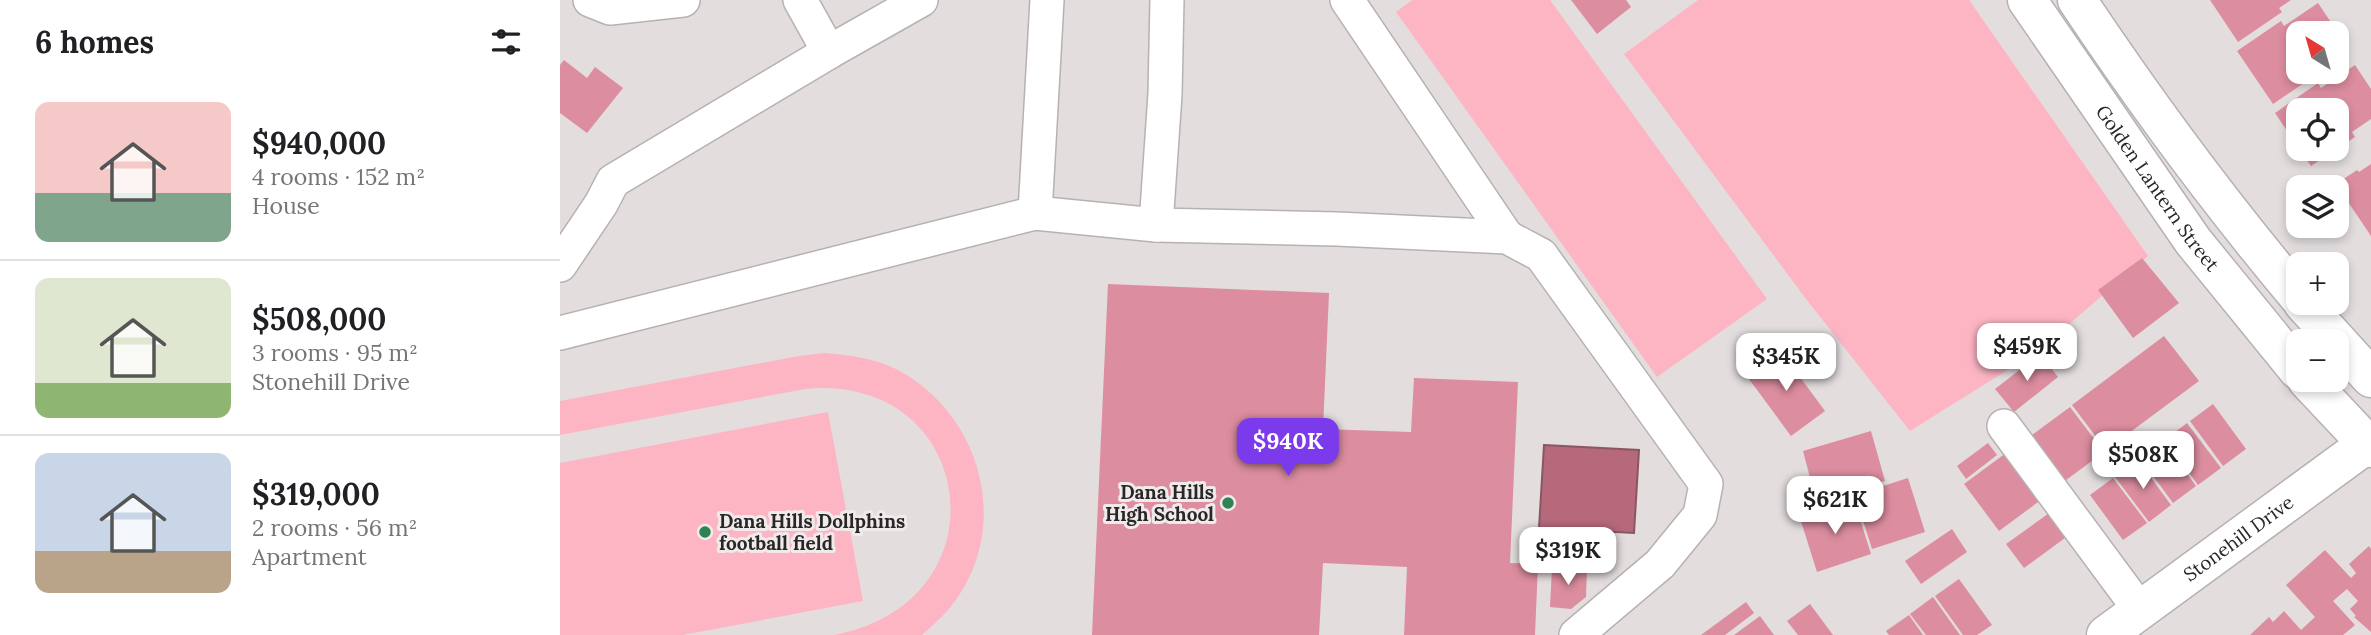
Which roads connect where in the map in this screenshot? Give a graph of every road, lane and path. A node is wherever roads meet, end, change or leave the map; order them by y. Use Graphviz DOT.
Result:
graph roads {
  1 [pos="590,0"];
  2 [pos="683,0"];
  3 [pos="800,0"];
  4 [pos="921,0"];
  5 [pos="1047,0"];
  6 [pos="1167,0"];
  7 [pos="2028,0"];
  8 [pos="2077,0"];
  9 [pos="1356,4"];
  10 [pos="829,52"];
  11 [pos="1035,213"];
  12 [pos="1156,225"];
  13 [pos="1507,237"];
  14 [pos="560,265"];
  15 [pos="2286,282"];
  16 [pos="2314,315"];
  17 [pos="560,333"];
  18 [pos="2286,355"];
  19 [pos="2371,378"];
  20 [pos="2319,392"];
  21 [pos="2004,426"];
  22 [pos="2370,444"];
  23 [pos="2140,610"];
  24 [pos="1576,635"];
  25 [pos="2105,635"];
  1 -- 2 [label="street"];
  3 -- 10 [label="street"];
  4 -- 10 [label="street"];
  5 -- 11 [label="street"];
  6 -- 12 [label="street"];
  7 -- 18 [label="main road, Golden Lantern Street"];
  8 -- 15 [label="main road"];
  9 -- 13 [label="street"];
  10 -- 14 [label="street"];
  11 -- 12 [label="street"];
  11 -- 17 [label="street"];
  12 -- 13 [label="street"];
  13 -- 24 [label="street"];
  16 -- 19 [label="main road"];
  20 -- 22 [label="main road"];
  21 -- 23 [label="street"];
  22 -- 23 [label="main road, Stonehill Drive"];
  23 -- 25 [label="main road, Stonehill Drive"];
}
